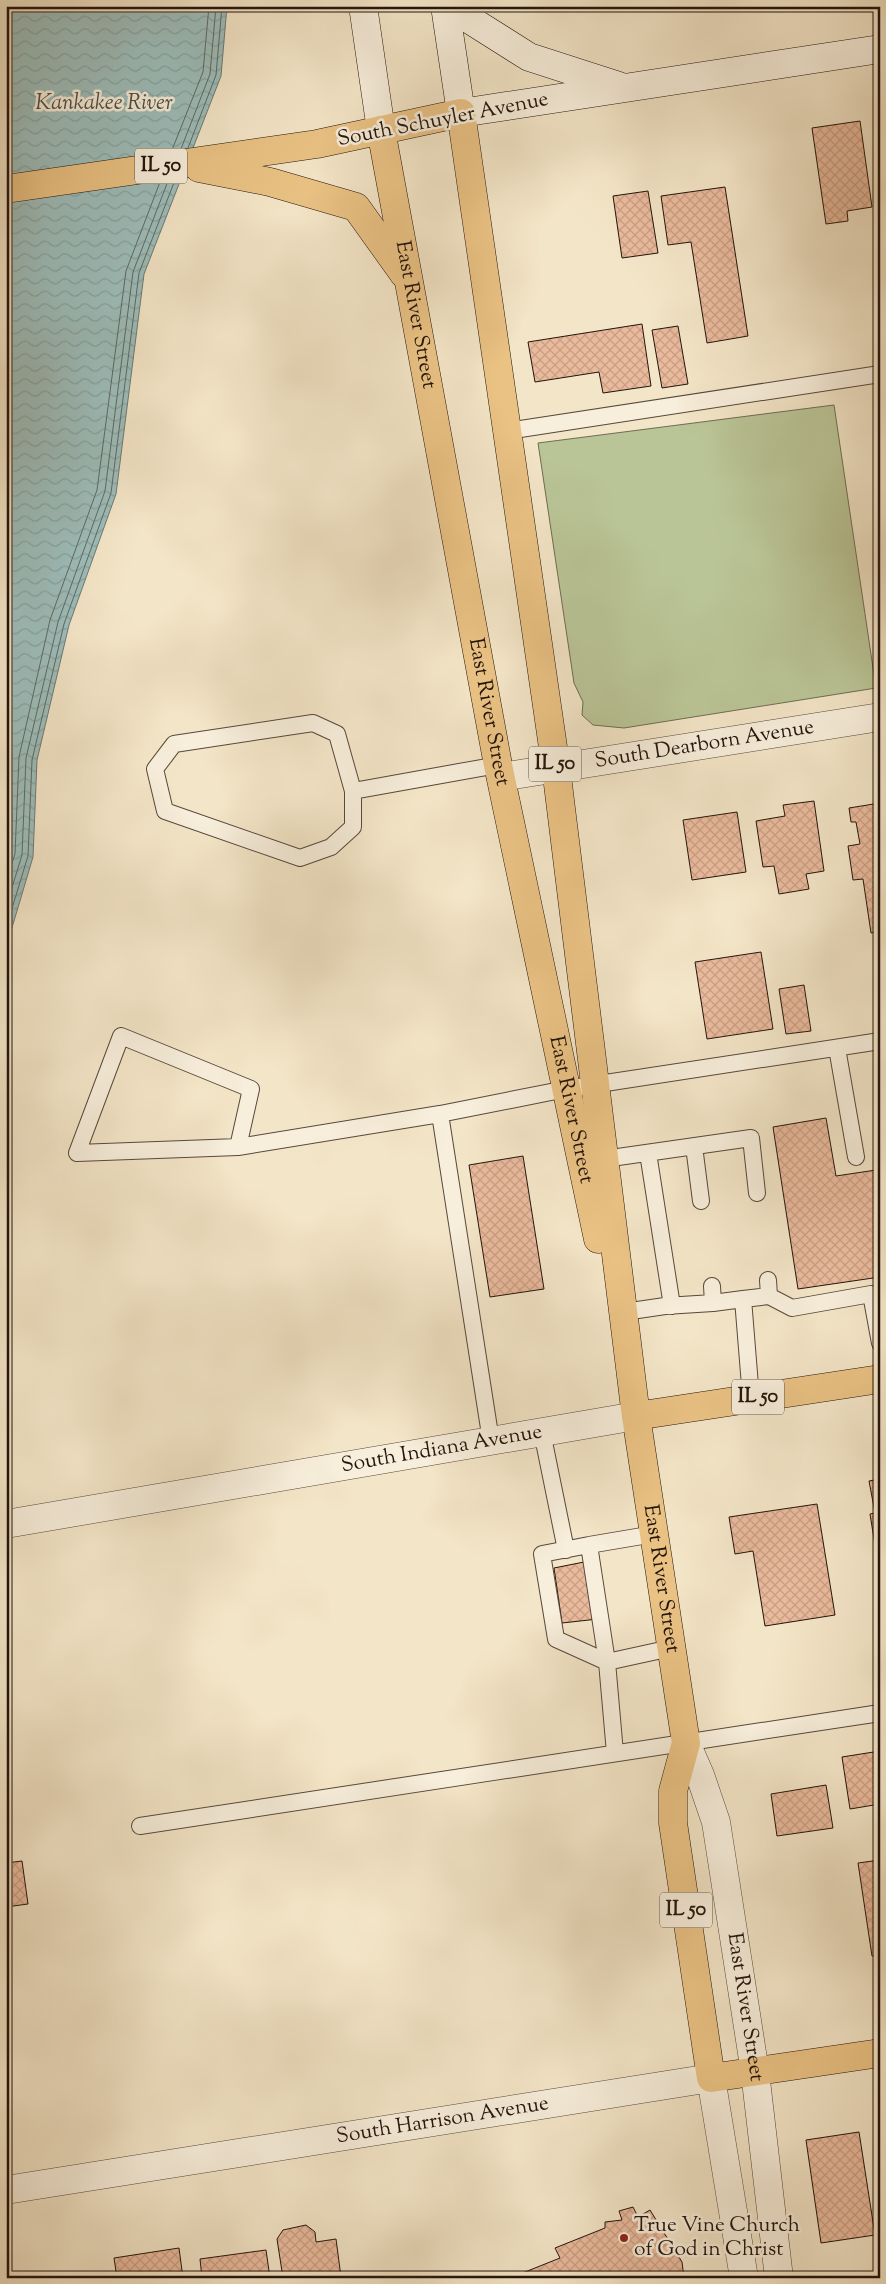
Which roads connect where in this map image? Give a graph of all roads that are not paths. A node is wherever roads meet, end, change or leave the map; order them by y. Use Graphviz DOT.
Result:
graph roads {
  1 [pos="363,6"];
  2 [pos="445,6"];
  3 [pos="458,6"];
  4 [pos="880,48"];
  5 [pos="625,88"];
  6 [pos="462,113"];
  7 [pos="381,130"];
  8 [pos="181,164"];
  9 [pos="6,189"];
  10 [pos="409,281"];
  11 [pos="880,374"];
  12 [pos="507,431"];
  13 [pos="880,717"];
  14 [pos="556,768"];
  15 [pos="499,771"];
  16 [pos="352,791"];
  17 [pos="880,1042"];
  18 [pos="837,1048"];
  19 [pos="595,1085"];
  20 [pos="566,1089"];
  21 [pos="440,1114"];
  22 [pos="694,1146"];
  23 [pos="238,1147"];
  24 [pos="648,1153"];
  25 [pos="856,1157"];
  26 [pos="604,1159"];
  27 [pos="757,1193"];
  28 [pos="701,1201"];
  29 [pos="712,1286"];
  30 [pos="743,1299"];
  31 [pos="714,1302"];
  32 [pos="672,1306"];
  33 [pos="624,1312"];
  34 [pos="880,1343"];
  35 [pos="880,1379"];
  36 [pos="751,1398"];
  37 [pos="636,1416"];
  38 [pos="542,1432"];
  39 [pos="491,1441"];
  40 [pos="6,1524"];
  41 [pos="654,1534"];
  42 [pos="589,1545"];
  43 [pos="566,1550"];
  44 [pos="671,1648"];
  45 [pos="607,1662"];
  46 [pos="880,1713"];
  47 [pos="686,1743"];
  48 [pos="615,1753"];
  49 [pos="140,1826"];
  50 [pos="880,2053"];
  51 [pos="755,2072"];
  52 [pos="711,2078"];
  53 [pos="6,2190"];
  54 [pos="744,2278"];
  55 [pos="779,2278"];
  1 -- 7 [label="street, East River Street"];
  2 -- 6 [label="street, East River Street"];
  3 -- 5 [label="street"];
  4 -- 5 [label="street, South Schuyler Avenue"];
  5 -- 6 [label="street, South Schuyler Avenue"];
  6 -- 7 [label="main road, South Schuyler Avenue / IL 50"];
  6 -- 12 [label="main road, East River Street / IL 50"];
  7 -- 8 [label="main road, South Schuyler Avenue / IL 50"];
  7 -- 10 [label="main road, East River Street"];
  8 -- 9 [label="main road, South Schuyler Avenue / IL 50"];
  8 -- 10 [label="main road"];
  10 -- 15 [label="main road, East River Street"];
  11 -- 12 [label="lane"];
  12 -- 14 [label="main road, East River Street / IL 50"];
  13 -- 14 [label="street, South Dearborn Avenue"];
  14 -- 15 [label="street, South Dearborn Avenue"];
  14 -- 19 [label="main road, East River Street / IL 50"];
  15 -- 16 [label="lane"];
  15 -- 20 [label="main road, East River Street"];
  16 -- 16 [label="lane"];
  17 -- 18 [label="lane"];
  18 -- 19 [label="lane"];
  18 -- 25 [label="lane"];
  19 -- 20 [label="lane"];
  19 -- 26 [label="main road, East River Street / IL 50"];
  20 -- 21 [label="lane"];
  20 -- 37 [label="main road, East River Street"];
  21 -- 23 [label="lane"];
  21 -- 39 [label="lane"];
  22 -- 24 [label="lane"];
  22 -- 27 [label="lane"];
  22 -- 28 [label="lane"];
  23 -- 23 [label="lane"];
  24 -- 26 [label="lane"];
  24 -- 32 [label="lane"];
  26 -- 33 [label="main road, East River Street / IL 50"];
  29 -- 31 [label="lane"];
  30 -- 31 [label="lane"];
  30 -- 34 [label="lane"];
  30 -- 36 [label="lane"];
  31 -- 32 [label="lane"];
  32 -- 33 [label="lane"];
  33 -- 37 [label="main road, East River Street / IL 50"];
  35 -- 36 [label="main road, South Indiana Avenue / IL 50"];
  36 -- 37 [label="main road, South Indiana Avenue / IL 50"];
  37 -- 38 [label="street, South Indiana Avenue"];
  37 -- 41 [label="main road, East River Street / IL 50"];
  38 -- 39 [label="street, South Indiana Avenue"];
  38 -- 43 [label="lane"];
  39 -- 40 [label="street, South Indiana Avenue"];
  41 -- 42 [label="lane"];
  41 -- 44 [label="main road, East River Street / IL 50"];
  42 -- 43 [label="lane"];
  42 -- 45 [label="lane"];
  43 -- 45 [label="lane"];
  44 -- 45 [label="lane"];
  44 -- 47 [label="main road, East River Street / IL 50"];
  45 -- 48 [label="lane"];
  46 -- 47 [label="lane"];
  47 -- 48 [label="lane"];
  47 -- 51 [label="street, East River Street"];
  47 -- 52 [label="main road, East River Street / IL 50"];
  48 -- 49 [label="lane"];
  50 -- 51 [label="main road, South Harrison Avenue"];
  51 -- 52 [label="main road, South Harrison Avenue"];
  51 -- 55 [label="street, East River Street"];
  52 -- 53 [label="street, South Harrison Avenue"];
  52 -- 54 [label="street, East River Street"];
}
